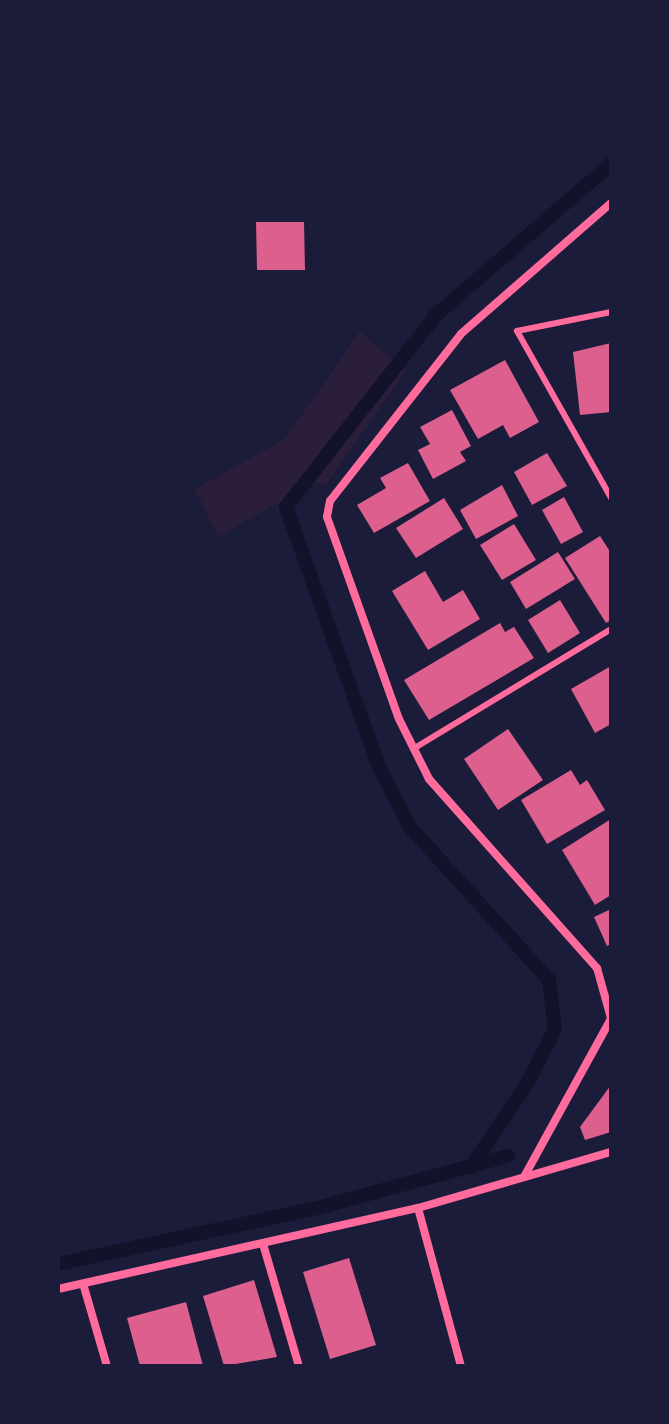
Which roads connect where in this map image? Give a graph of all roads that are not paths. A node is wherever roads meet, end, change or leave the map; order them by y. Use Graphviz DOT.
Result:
graph roads {
  1 [pos="611,203"];
  2 [pos="611,312"];
  3 [pos="611,498"];
  4 [pos="611,629"];
  5 [pos="413,749"];
  6 [pos="611,1018"];
  7 [pos="611,1152"];
  8 [pos="524,1177"];
  9 [pos="418,1208"];
  10 [pos="263,1244"];
  11 [pos="84,1287"];
  12 [pos="58,1289"];
  13 [pos="107,1366"];
  14 [pos="299,1366"];
  15 [pos="461,1366"];
  1 -- 5 [label="street"];
  2 -- 3 [label="lane"];
  4 -- 5 [label="lane"];
  5 -- 6 [label="street"];
  6 -- 8 [label="street"];
  7 -- 8 [label="street"];
  8 -- 9 [label="street"];
  9 -- 10 [label="street"];
  9 -- 15 [label="street"];
  10 -- 11 [label="street"];
  10 -- 14 [label="street"];
  11 -- 12 [label="street"];
  11 -- 13 [label="street"];
}
